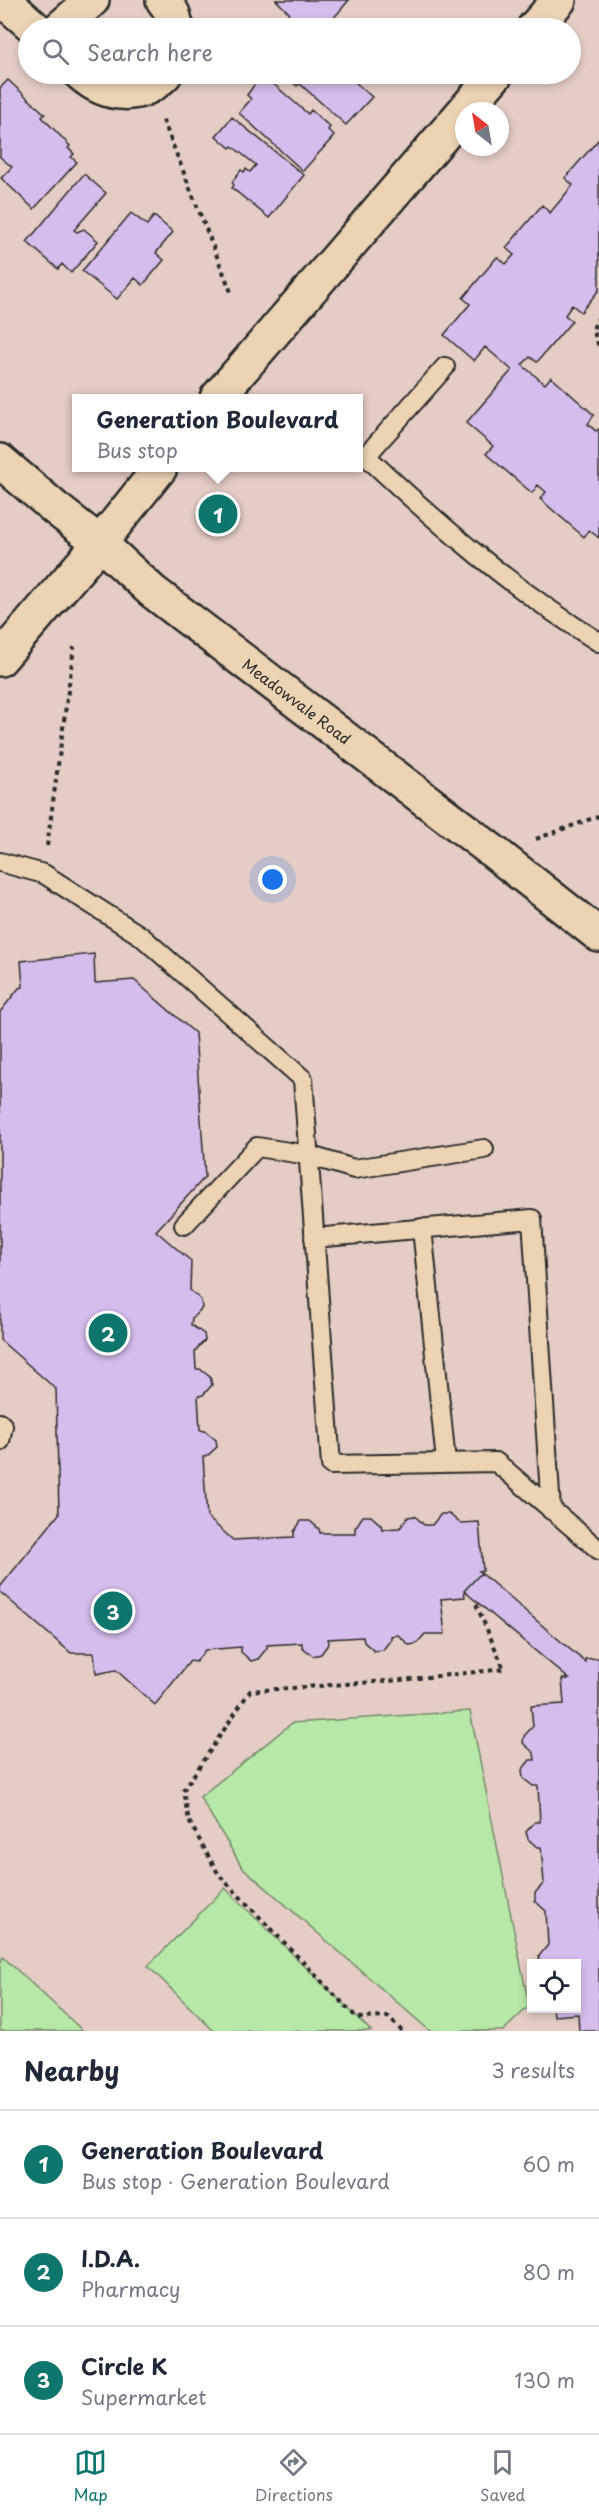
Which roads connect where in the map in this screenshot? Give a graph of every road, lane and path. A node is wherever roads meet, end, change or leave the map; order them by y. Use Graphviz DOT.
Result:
graph roads {
  1 [pos="3,0"];
  2 [pos="92,0"];
  3 [pos="163,0"];
  4 [pos="559,0"];
  5 [pos="24,18"];
  6 [pos="71,18"];
  7 [pos="174,18"];
  8 [pos="543,18"];
  9 [pos="92,84"];
  10 [pos="151,84"];
  11 [pos="158,84"];
  12 [pos="487,84"];
  13 [pos="231,292"];
  14 [pos="599,316"];
  15 [pos="599,347"];
  16 [pos="445,367"];
  17 [pos="221,394"];
  18 [pos="0,460"];
  19 [pos="157,472"];
  20 [pos="100,543"];
  21 [pos="599,642"];
  22 [pos="74,648"];
  23 [pos="0,659"];
  24 [pos="599,816"];
  25 [pos="495,853"];
  26 [pos="0,862"];
  27 [pos="44,874"];
  28 [pos="599,935"];
  29 [pos="484,1149"];
  30 [pos="308,1155"];
  31 [pos="184,1225"];
  32 [pos="422,1228"];
  33 [pos="314,1238"];
  34 [pos="0,1423"];
  35 [pos="0,1441"];
  36 [pos="446,1462"];
  37 [pos="551,1510"];
  38 [pos="599,1550"];
  39 [pos="476,1604"];
  40 [pos="402,2031"];
  1 -- 5 [label="street"];
  2 -- 6 [label="street"];
  3 -- 7 [label="street"];
  4 -- 8 [label="street"];
  9 -- 10 [label="street"];
  11 -- 13 [label="path"];
  12 -- 17 [label="street"];
  14 -- 15 [label="path"];
  16 -- 21 [label="lane"];
  18 -- 20 [label="street, Meadowvale Road"];
  19 -- 20 [label="street"];
  20 -- 23 [label="street"];
  20 -- 25 [label="street, Meadowvale Road"];
  22 -- 27 [label="path"];
  24 -- 25 [label="path"];
  25 -- 28 [label="street, Meadowvale Road"];
  26 -- 27 [label="lane"];
  27 -- 30 [label="lane"];
  29 -- 30 [label="lane"];
  30 -- 31 [label="lane"];
  30 -- 33 [label="lane"];
  32 -- 33 [label="lane"];
  32 -- 36 [label="lane"];
  32 -- 37 [label="lane"];
  33 -- 36 [label="lane"];
  34 -- 35 [label="lane"];
  36 -- 37 [label="lane"];
  37 -- 38 [label="lane"];
  39 -- 40 [label="path"];
}
